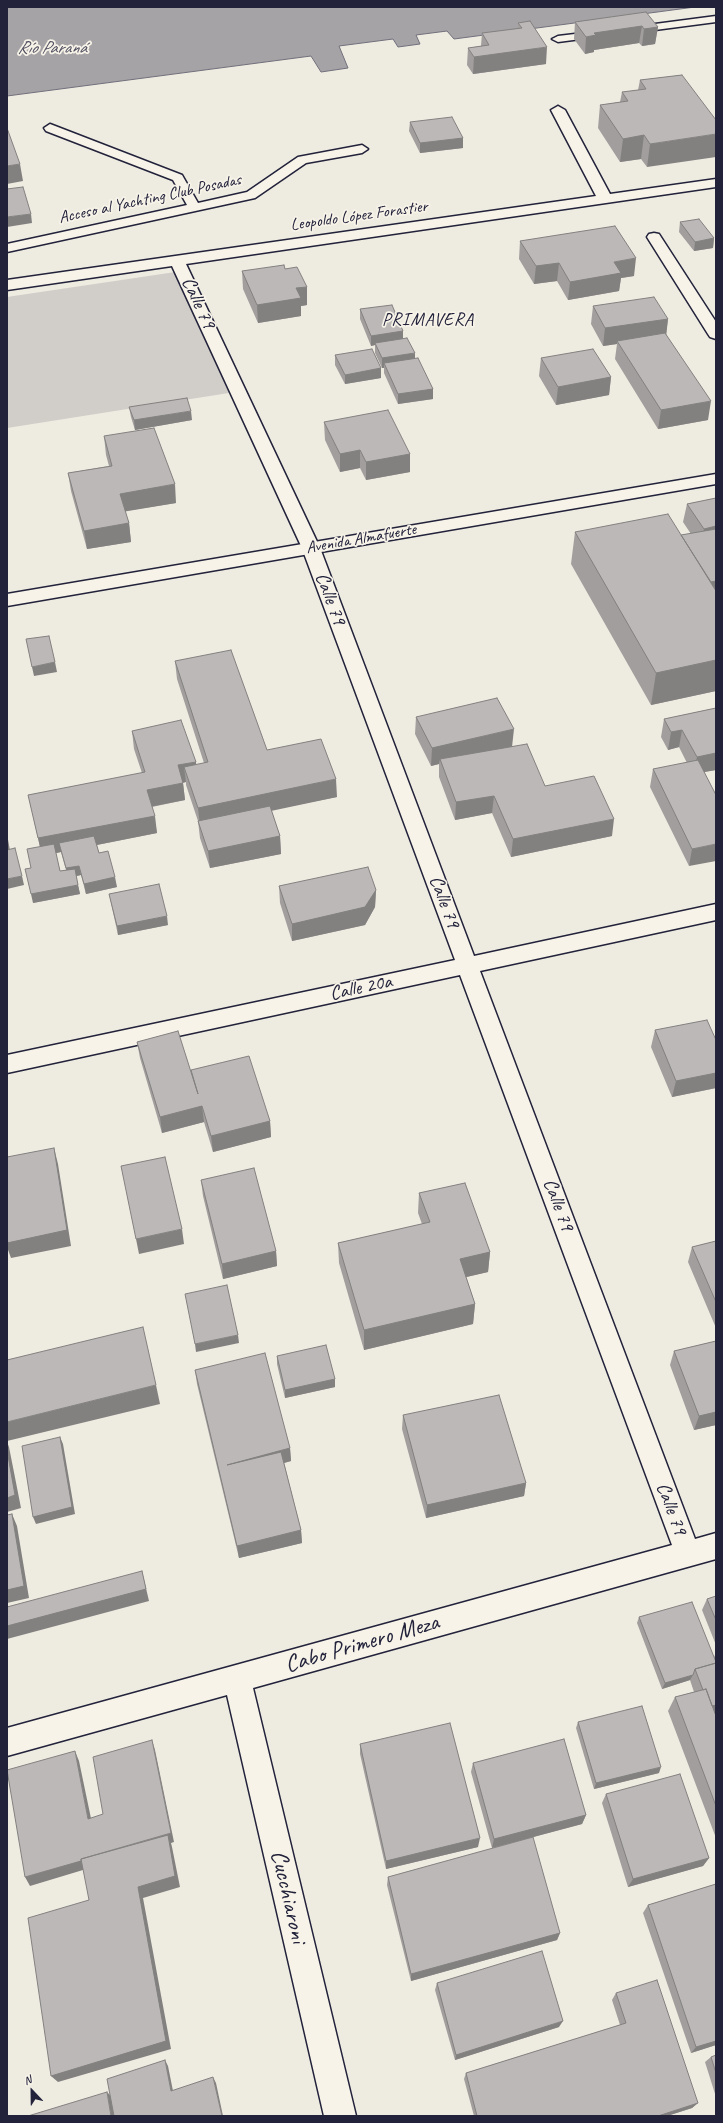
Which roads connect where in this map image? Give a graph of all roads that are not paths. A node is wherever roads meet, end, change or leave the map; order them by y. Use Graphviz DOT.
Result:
graph roads {
  1 [pos="716,19"];
  2 [pos="623,31"];
  3 [pos="608,33"];
  4 [pos="558,39"];
  5 [pos="558,110"];
  6 [pos="50,128"];
  7 [pos="362,149"];
  8 [pos="716,183"];
  9 [pos="604,199"];
  10 [pos="194,207"];
  11 [pos="654,237"];
  12 [pos="7,248"];
  13 [pos="177,260"];
  14 [pos="7,285"];
  15 [pos="716,334"];
  16 [pos="716,479"];
  17 [pos="311,548"];
  18 [pos="7,600"];
  19 [pos="716,912"];
  20 [pos="468,965"];
  21 [pos="7,1064"];
  22 [pos="716,1546"];
  23 [pos="688,1554"];
  24 [pos="237,1679"];
  25 [pos="7,1742"];
  26 [pos="340,2116"];
  1 -- 2 [label="lane"];
  3 -- 4 [label="lane"];
  5 -- 9 [label="street"];
  6 -- 10 [label="lane"];
  7 -- 10 [label="lane, Acceso al Yachting Club Posadas"];
  8 -- 9 [label="street, Leopoldo López Forastier"];
  9 -- 13 [label="street, Leopoldo López Forastier"];
  10 -- 12 [label="lane, Acceso al Yachting Club Posadas"];
  11 -- 15 [label="street"];
  13 -- 14 [label="street, Leopoldo López Forastier"];
  13 -- 17 [label="street, Calle 79"];
  16 -- 17 [label="street, Avenida Almafuerte"];
  17 -- 18 [label="street, Avenida Almafuerte"];
  17 -- 20 [label="street, Calle 79"];
  19 -- 20 [label="street, Calle 20a"];
  20 -- 21 [label="street, Calle 20a"];
  20 -- 23 [label="street, Calle 79"];
  22 -- 23 [label="street, Cabo Primero Meza"];
  23 -- 24 [label="street, Cabo Primero Meza"];
  24 -- 25 [label="street, Cabo Primero Meza"];
  24 -- 26 [label="street, Cucchiaroni"];
}
